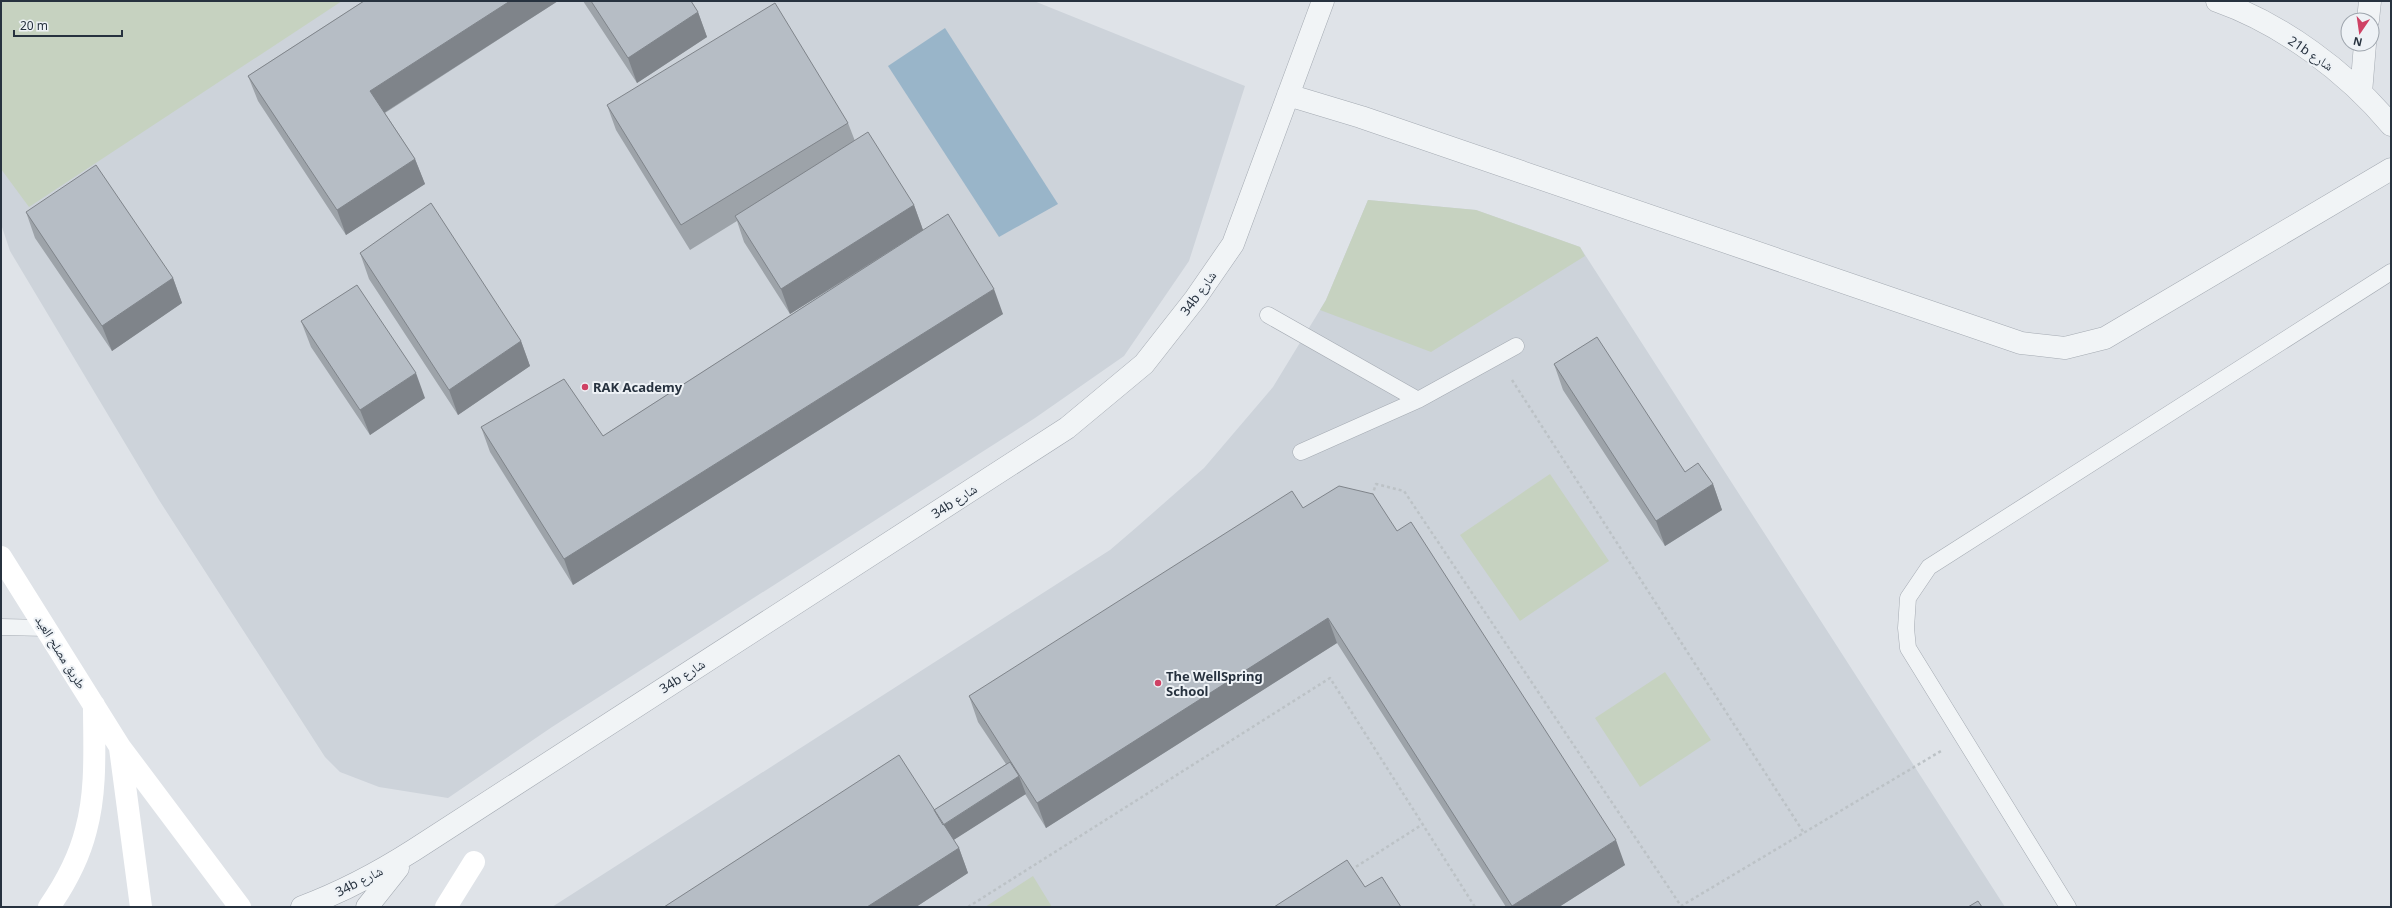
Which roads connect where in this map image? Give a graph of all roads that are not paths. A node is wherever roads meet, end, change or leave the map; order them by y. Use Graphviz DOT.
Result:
graph roads {
  1 [pos="1323,1"];
  2 [pos="2217,1"];
  3 [pos="2370,1"];
  4 [pos="2369,12"];
  5 [pos="2364,52"];
  6 [pos="2361,93"];
  7 [pos="1288,95"];
  8 [pos="2391,125"];
  9 [pos="2391,169"];
  10 [pos="2391,272"];
  11 [pos="1268,315"];
  12 [pos="1516,346"];
  13 [pos="1418,400"];
  14 [pos="1301,452"];
  15 [pos="1,557"];
  16 [pos="1,627"];
  17 [pos="46,628"];
  18 [pos="94,705"];
  19 [pos="120,747"];
  20 [pos="414,850"];
  21 [pos="474,862"];
  22 [pos="49,907"];
  23 [pos="141,907"];
  24 [pos="240,907"];
  25 [pos="302,907"];
  26 [pos="367,907"];
  27 [pos="446,907"];
  28 [pos="2068,907"];
  1 -- 7 [label="street, 34b شارع"];
  2 -- 6 [label="street, 21b شارع"];
  3 -- 4 [label="street"];
  5 -- 6 [label="street"];
  6 -- 8 [label="street, 21b شارع"];
  7 -- 9 [label="street"];
  7 -- 20 [label="street, 34b شارع"];
  10 -- 28 [label="lane"];
  11 -- 13 [label="lane"];
  12 -- 13 [label="lane"];
  13 -- 14 [label="lane"];
  15 -- 17 [label="street, طريق مصلح العيد"];
  16 -- 17 [label="lane"];
  17 -- 18 [label="street, طريق مصلح العيد"];
  18 -- 19 [label="street, طريق مصلح العيد"];
  18 -- 22 [label="street"];
  19 -- 23 [label="street, طريق مصلح العيد"];
  19 -- 24 [label="street, طريق مصلح العيد"];
  20 -- 25 [label="street, 34b شارع"];
  20 -- 26 [label="street, 34b شارع"];
  21 -- 27 [label="street"];
}
